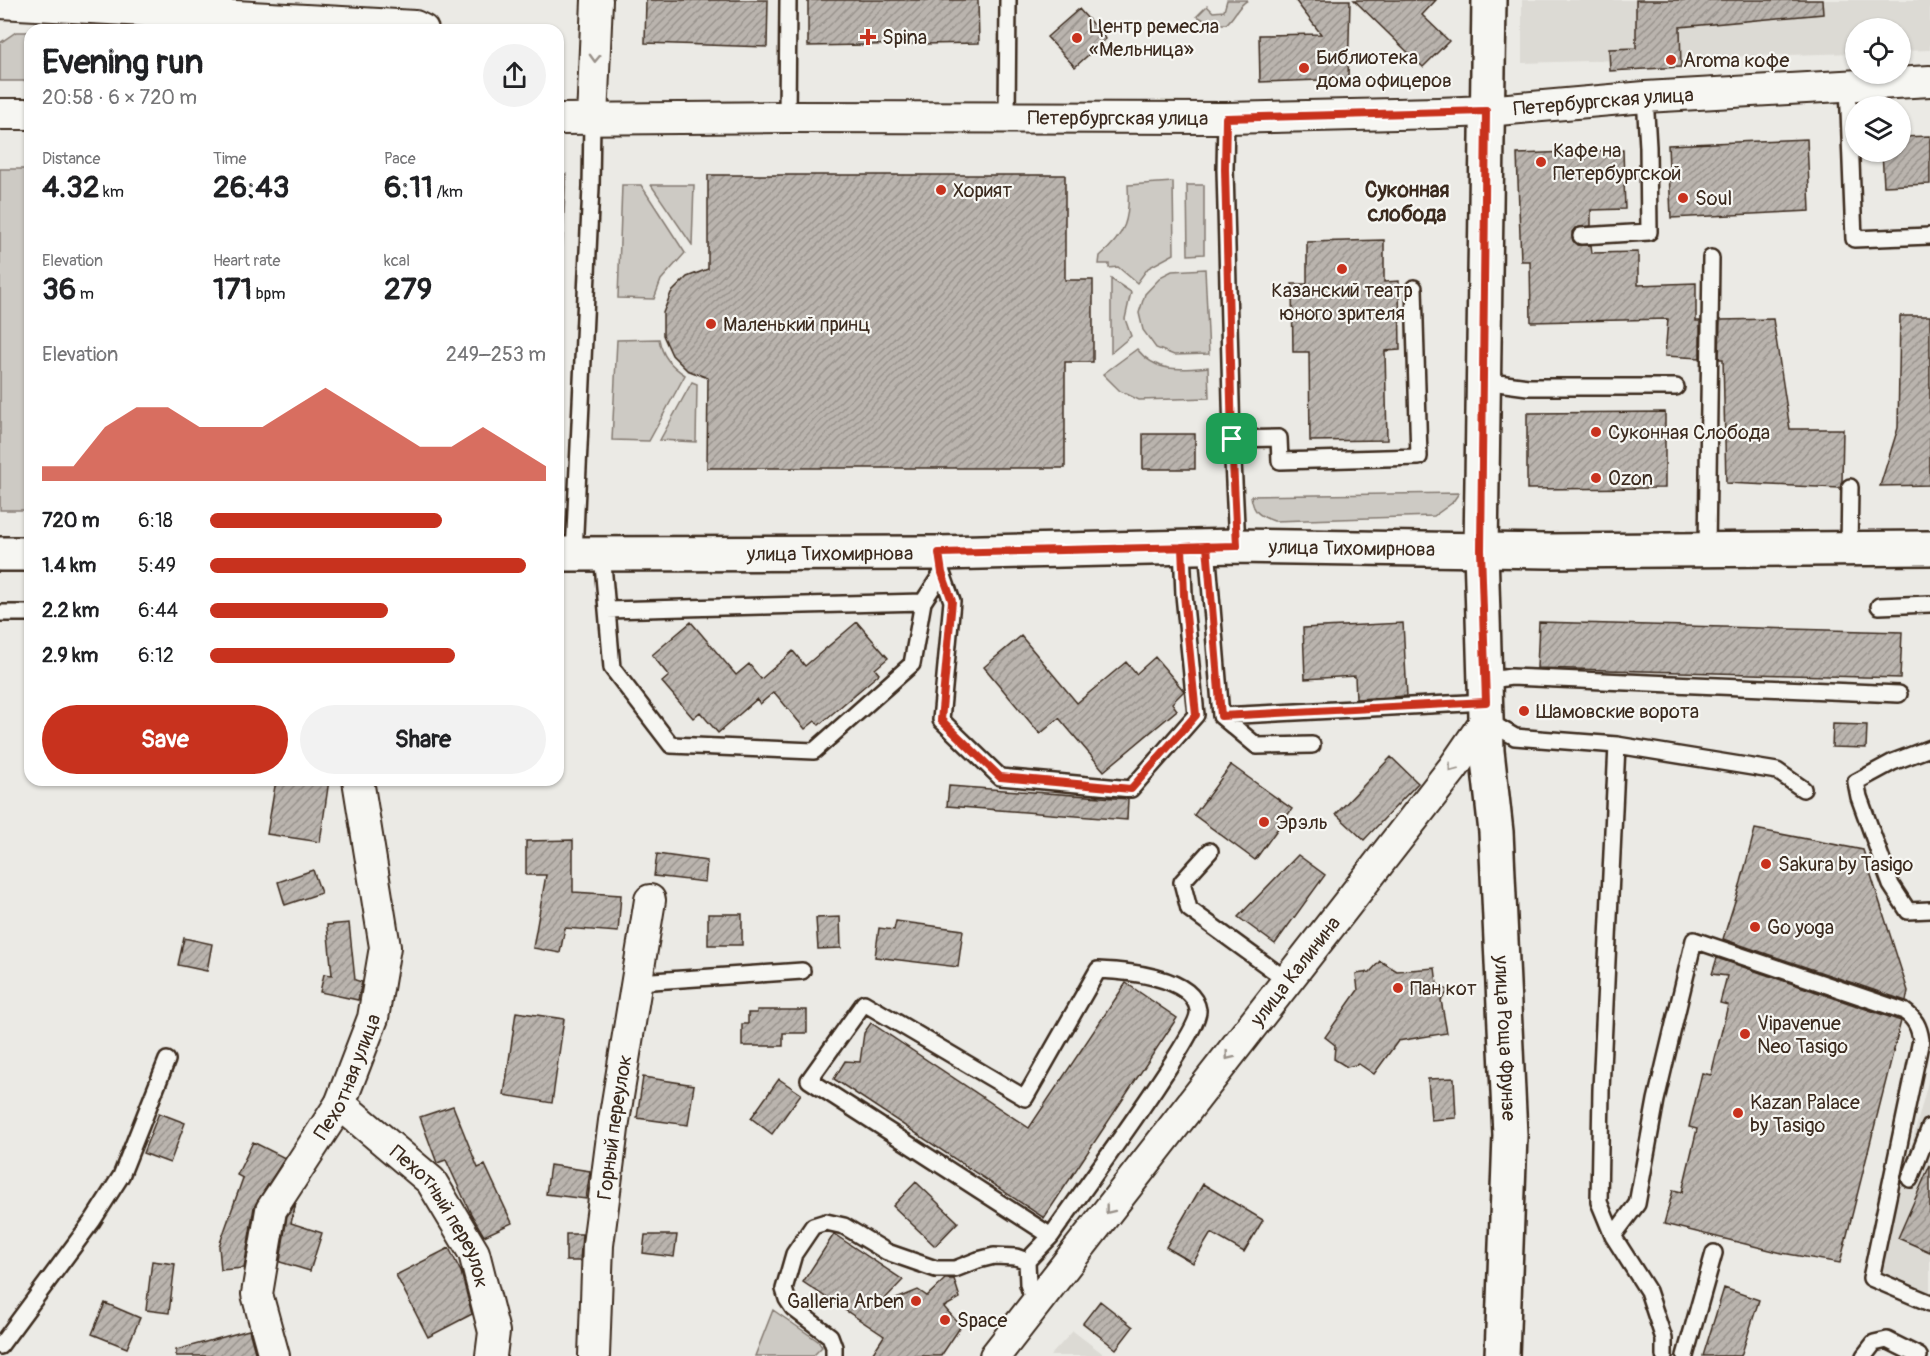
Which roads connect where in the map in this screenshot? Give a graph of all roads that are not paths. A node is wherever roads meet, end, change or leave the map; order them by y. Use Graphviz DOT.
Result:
graph roads {
  1 [pos="597,0"];
  2 [pos="788,0"];
  3 [pos="1008,0"];
  4 [pos="1489,0"];
  5 [pos="0,3"];
  6 [pos="71,3"];
  7 [pos="385,24"];
  8 [pos="1930,81"];
  9 [pos="1848,86"];
  10 [pos="1645,97"];
  11 [pos="564,105"];
  12 [pos="1486,111"];
  13 [pos="0,114"];
  14 [pos="24,114"];
  15 [pos="1006,116"];
  16 [pos="787,117"];
  17 [pos="1226,118"];
  18 [pos="564,119"];
  19 [pos="592,120"];
  20 [pos="1581,236"];
  21 [pos="1930,236"];
  22 [pos="1712,258"];
  23 [pos="1414,288"];
  24 [pos="1483,381"];
  25 [pos="1676,387"];
  26 [pos="1232,439"];
  27 [pos="1850,487"];
  28 [pos="1209,546"];
  29 [pos="1930,548"];
  30 [pos="1849,549"];
  31 [pos="1481,550"];
  32 [pos="1707,550"];
  33 [pos="0,554"];
  34 [pos="24,554"];
  35 [pos="578,554"];
  36 [pos="941,563"];
  37 [pos="923,602"];
  38 [pos="1930,603"];
  39 [pos="1880,606"];
  40 [pos="607,610"];
  41 [pos="0,613"];
  42 [pos="24,613"];
  43 [pos="1899,694"];
  44 [pos="1486,701"];
  45 [pos="1221,716"];
  46 [pos="1312,745"];
  47 [pos="1617,745"];
  48 [pos="1930,748"];
  49 [pos="359,786"];
  50 [pos="1803,789"];
  51 [pos="1210,851"];
  52 [pos="650,900"];
  53 [pos="1930,910"];
  54 [pos="802,971"];
  55 [pos="1288,981"];
  56 [pos="638,982"];
  57 [pos="167,1060"];
  58 [pos="340,1104"];
  59 [pos="1930,1127"];
  60 [pos="1910,1179"];
  61 [pos="1051,1236"];
  62 [pos="1613,1236"];
  63 [pos="1714,1252"];
  64 [pos="1027,1261"];
  65 [pos="1930,1303"];
  66 [pos="1035,1306"];
  67 [pos="0,1346"];
  68 [pos="1006,1352"];
  69 [pos="274,1356"];
  70 [pos="491,1356"];
  71 [pos="594,1356"];
  72 [pos="834,1356"];
  73 [pos="1502,1356"];
  74 [pos="1664,1356"];
  75 [pos="1685,1356"];
  76 [pos="1864,1356"];
  77 [pos="1919,1356"];
  1 -- 19 [label="street, one-way"];
  2 -- 16 [label="lane"];
  3 -- 15 [label="lane"];
  4 -- 12 [label="main road"];
  5 -- 6 [label="street"];
  6 -- 7 [label="street"];
  8 -- 9 [label="street, Петербургская улица"];
  9 -- 10 [label="street, Петербургская улица"];
  9 -- 21 [label="lane"];
  10 -- 12 [label="street, Петербургская улица"];
  10 -- 20 [label="lane"];
  11 -- 19 [label="street, Петербургская улица"];
  12 -- 17 [label="street, Петербургская улица"];
  12 -- 24 [label="main road"];
  13 -- 14 [label="street"];
  15 -- 16 [label="street, Петербургская улица"];
  15 -- 17 [label="street, Петербургская улица"];
  16 -- 19 [label="street, Петербургская улица"];
  17 -- 26 [label="lane"];
  18 -- 19 [label="street, Петербургская улица"];
  19 -- 35 [label="lane"];
  22 -- 32 [label="lane"];
  23 -- 26 [label="lane"];
  24 -- 25 [label="lane"];
  24 -- 31 [label="main road"];
  26 -- 28 [label="lane"];
  27 -- 30 [label="lane"];
  28 -- 31 [label="main road, улица Тихомирнова"];
  28 -- 36 [label="main road, улица Тихомирнова"];
  28 -- 36 [label="lane"];
  28 -- 45 [label="lane"];
  29 -- 30 [label="main road, улица Тихомирнова"];
  30 -- 32 [label="main road, улица Тихомирнова"];
  31 -- 32 [label="main road, улица Тихомирнова"];
  31 -- 44 [label="main road"];
  33 -- 34 [label="main road"];
  35 -- 36 [label="main road, улица Тихомирнова"];
  35 -- 40 [label="lane"];
  36 -- 37 [label="lane"];
  37 -- 40 [label="lane"];
  37 -- 40 [label="lane"];
  38 -- 39 [label="lane"];
  41 -- 42 [label="lane"];
  43 -- 44 [label="lane"];
  44 -- 45 [label="lane"];
  44 -- 47 [label="lane"];
  44 -- 55 [label="street, улица Калинина, one-way"];
  44 -- 73 [label="main road, улица Роща Фрунзе"];
  45 -- 46 [label="lane"];
  47 -- 50 [label="lane"];
  47 -- 62 [label="lane"];
  48 -- 53 [label="lane"];
  49 -- 58 [label="street, Пехотная улица"];
  51 -- 55 [label="lane"];
  52 -- 56 [label="street, Горный переулок"];
  54 -- 56 [label="lane"];
  55 -- 66 [label="street, улица Калинина, one-way"];
  56 -- 71 [label="street, Горный переулок"];
  57 -- 67 [label="lane"];
  58 -- 69 [label="street, Пехотная улица"];
  58 -- 70 [label="street, Пехотный переулок"];
  59 -- 60 [label="lane"];
  61 -- 61 [label="lane"];
  61 -- 64 [label="lane"];
  62 -- 65 [label="lane"];
  62 -- 74 [label="lane"];
  63 -- 75 [label="lane"];
  64 -- 66 [label="lane"];
  64 -- 72 [label="lane"];
  66 -- 68 [label="street, улица Калинина"];
  76 -- 77 [label="lane"];
}
